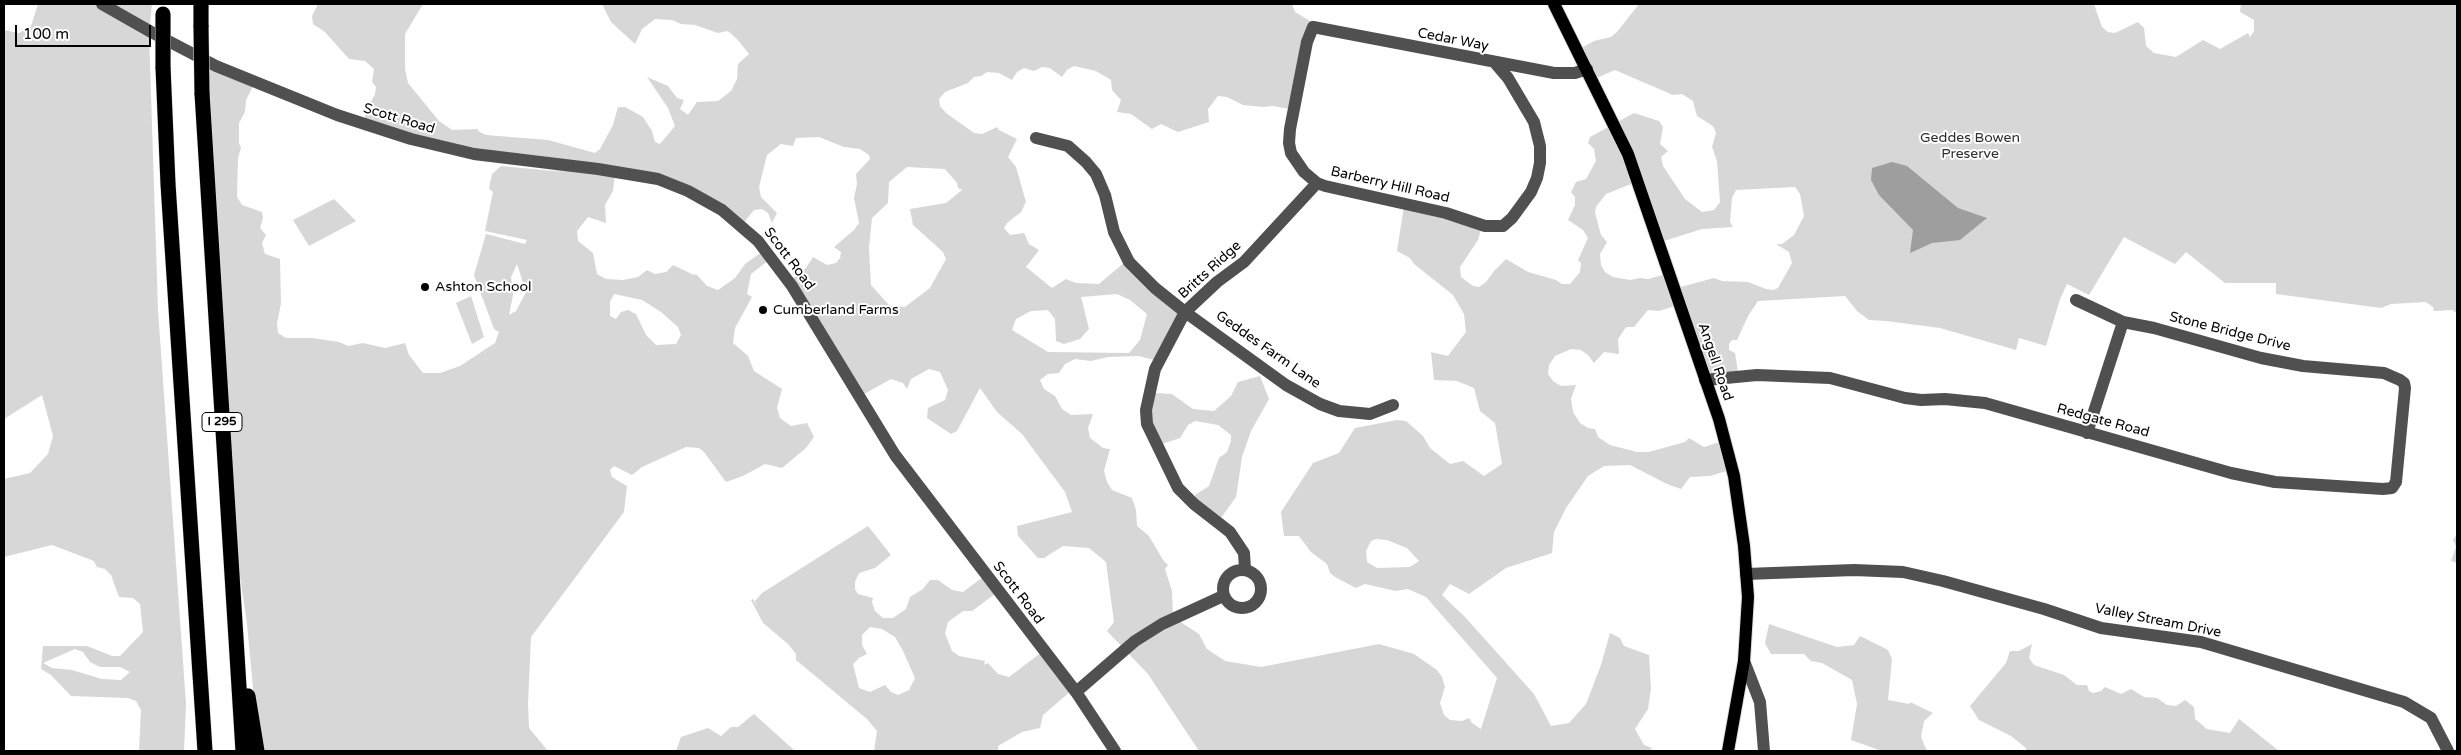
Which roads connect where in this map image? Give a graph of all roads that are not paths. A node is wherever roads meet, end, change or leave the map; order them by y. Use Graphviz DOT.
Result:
graph roads {
  1 [pos="102,4"];
  2 [pos="201,4"];
  3 [pos="1554,4"];
  4 [pos="163,9"];
  5 [pos="1313,28"];
  6 [pos="1496,64"];
  7 [pos="1587,69"];
  8 [pos="1036,138"];
  9 [pos="1316,183"];
  10 [pos="2076,300"];
  11 [pos="1185,312"];
  12 [pos="2123,322"];
  13 [pos="1705,380"];
  14 [pos="2405,388"];
  15 [pos="1393,405"];
  16 [pos="2086,433"];
  17 [pos="1245,569"];
  18 [pos="1746,574"];
  19 [pos="1223,596"];
  20 [pos="236,621"];
  21 [pos="1744,661"];
  22 [pos="200,676"];
  23 [pos="1076,692"];
  24 [pos="197,751"];
  25 [pos="205,751"];
  26 [pos="243,751"];
  27 [pos="257,751"];
  28 [pos="1115,751"];
  29 [pos="1728,751"];
  30 [pos="1764,751"];
  31 [pos="2448,751"];
  1 -- 23 [label="street, Scott Road"];
  2 -- 20 [label="highway, I 295, bridge"];
  3 -- 7 [label="main road, Angell Road"];
  4 -- 22 [label="highway, I 295, bridge"];
  5 -- 6 [label="street, Cedar Way"];
  5 -- 9 [label="street, Barberry Hill Road"];
  6 -- 7 [label="street, Cedar Way"];
  6 -- 9 [label="street, Barberry Hill Road"];
  7 -- 13 [label="main road, Angell Road"];
  8 -- 11 [label="street, Geddes Farm Lane"];
  9 -- 11 [label="street, Britts Ridge"];
  10 -- 12 [label="street, Stone Bridge Drive"];
  11 -- 15 [label="street, Geddes Farm Lane"];
  11 -- 17 [label="street, Britts Ridge"];
  12 -- 14 [label="street, Stone Bridge Drive"];
  12 -- 16 [label="street"];
  13 -- 16 [label="street, Redgate Road"];
  13 -- 18 [label="main road, Angell Road"];
  14 -- 16 [label="street, Redgate Road"];
  17 -- 19 [label="street"];
  17 -- 19 [label="street, Britts Ridge"];
  18 -- 21 [label="main road, Angell Road"];
  18 -- 31 [label="street, Valley Stream Drive"];
  19 -- 23 [label="street"];
  20 -- 26 [label="highway, I 295"];
  20 -- 27 [label="highway"];
  21 -- 29 [label="main road, Angell Road"];
  21 -- 30 [label="street"];
  22 -- 24 [label="highway"];
  22 -- 25 [label="highway, I 295"];
  23 -- 28 [label="street, Scott Road"];
}
